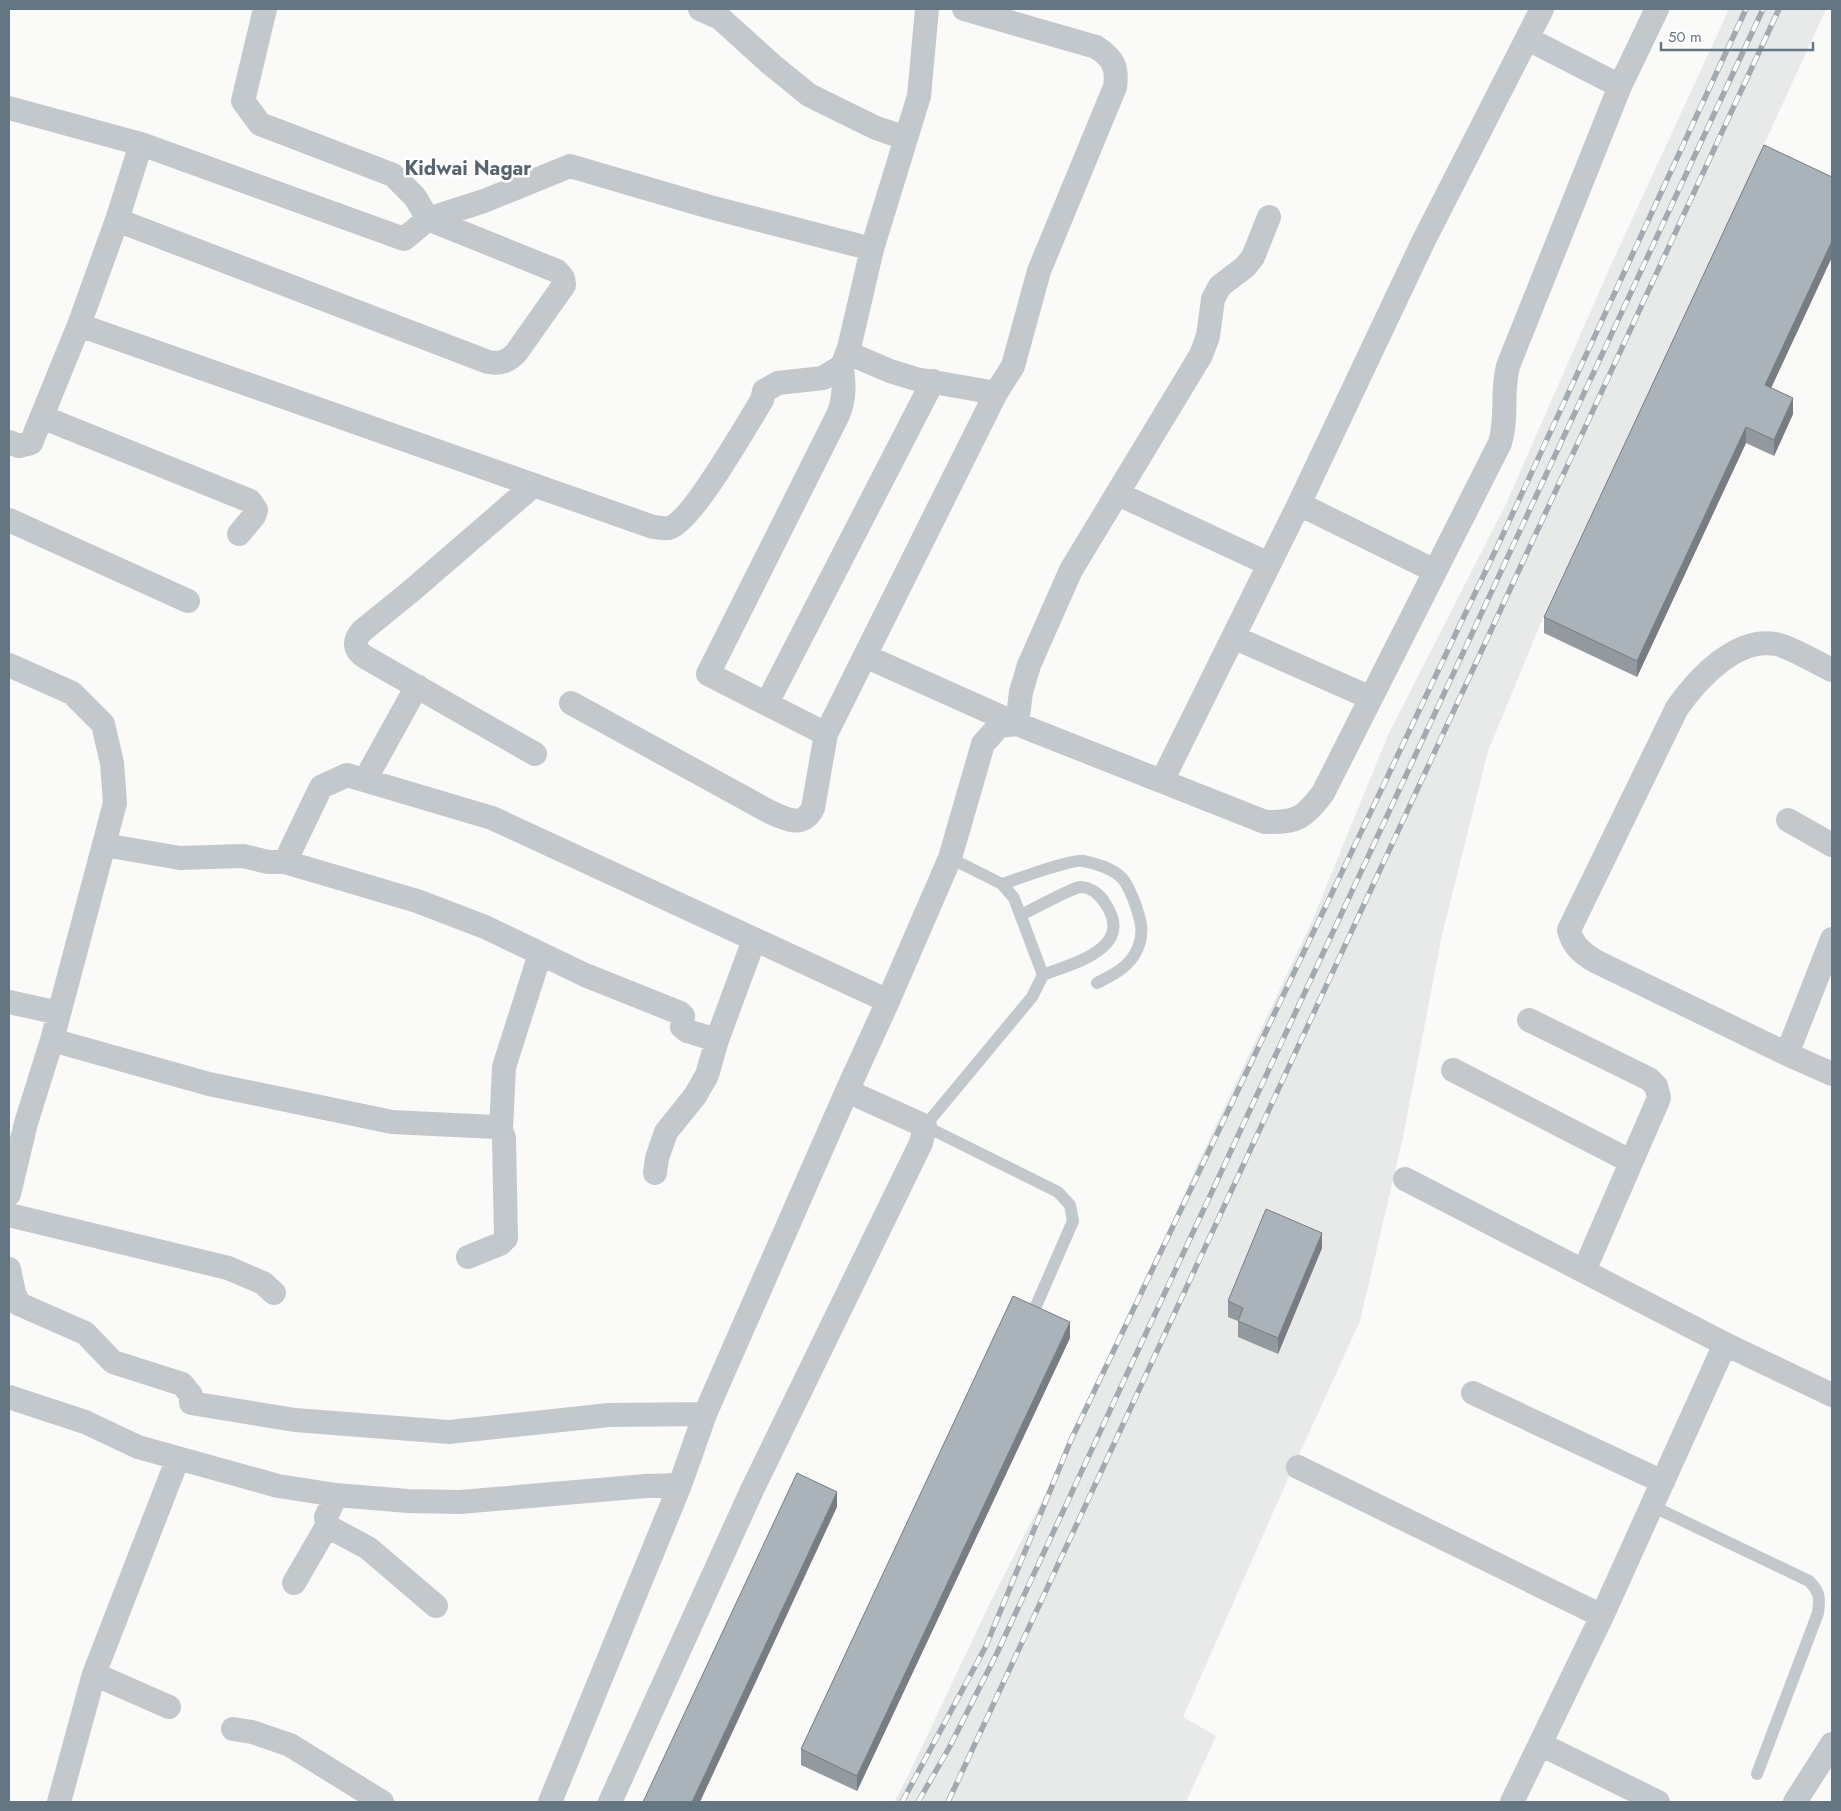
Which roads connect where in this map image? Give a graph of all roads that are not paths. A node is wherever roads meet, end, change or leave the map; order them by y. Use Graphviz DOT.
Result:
graph roads {
  1 [pos="265,9"];
  2 [pos="700,9"];
  3 [pos="927,9"];
  4 [pos="964,9"];
  5 [pos="1542,9"];
  6 [pos="1657,9"];
  7 [pos="1528,39"];
  8 [pos="1620,86"];
  9 [pos="9,108"];
  10 [pos="906,138"];
  11 [pos="141,144"];
  12 [pos="1269,218"];
  13 [pos="428,219"];
  14 [pos="117,220"];
  15 [pos="872,248"];
  16 [pos="79,325"];
  17 [pos="845,359"];
  18 [pos="933,381"];
  19 [pos="996,393"];
  20 [pos="42,417"];
  21 [pos="9,442"];
  22 [pos="534,485"];
  23 [pos="1118,494"];
  24 [pos="1299,504"];
  25 [pos="9,520"];
  26 [pos="239,534"];
  27 [pos="1269,564"];
  28 [pos="1435,571"];
  29 [pos="188,601"];
  30 [pos="1233,637"];
  31 [pos="865,656"];
  32 [pos="9,665"];
  33 [pos="1832,670"];
  34 [pos="417,686"];
  35 [pos="1371,698"];
  36 [pos="571,703"];
  37 [pos="767,704"];
  38 [pos="1017,724"];
  39 [pos="826,734"];
  40 [pos="535,754"];
  41 [pos="365,780"];
  42 [pos="1162,781"];
  43 [pos="1788,820"];
  44 [pos="104,845"];
  45 [pos="1832,845"];
  46 [pos="950,858"];
  47 [pos="285,862"];
  48 [pos="1002,884"];
  49 [pos="1021,915"];
  50 [pos="1832,939"];
  51 [pos="754,940"];
  52 [pos="540,954"];
  53 [pos="1043,976"];
  54 [pos="1096,983"];
  55 [pos="888,1001"];
  56 [pos="9,1002"];
  57 [pos="59,1014"];
  58 [pos="1529,1020"];
  59 [pos="52,1040"];
  60 [pos="717,1040"];
  61 [pos="1787,1054"];
  62 [pos="1453,1070"];
  63 [pos="1832,1074"];
  64 [pos="847,1091"];
  65 [pos="925,1126"];
  66 [pos="501,1130"];
  67 [pos="1630,1162"];
  68 [pos="655,1173"];
  69 [pos="1405,1179"];
  70 [pos="9,1194"];
  71 [pos="9,1215"];
  72 [pos="468,1257"];
  73 [pos="9,1269"];
  74 [pos="1584,1271"];
  75 [pos="274,1293"];
  76 [pos="1036,1306"];
  77 [pos="1725,1344"];
  78 [pos="1473,1393"];
  79 [pos="1832,1395"];
  80 [pos="9,1397"];
  81 [pos="705,1414"];
  82 [pos="178,1458"];
  83 [pos="1298,1467"];
  84 [pos="1663,1482"];
  85 [pos="680,1485"];
  86 [pos="336,1495"];
  87 [pos="1652,1506"];
  88 [pos="327,1526"];
  89 [pos="294,1583"];
  90 [pos="436,1606"];
  91 [pos="1602,1616"];
  92 [pos="94,1674"];
  93 [pos="168,1707"];
  94 [pos="233,1729"];
  95 [pos="1540,1744"];
  96 [pos="1832,1744"];
  97 [pos="1757,1774"];
  98 [pos="59,1802"];
  99 [pos="382,1802"];
  100 [pos="550,1802"];
  101 [pos="610,1802"];
  102 [pos="1512,1802"];
  103 [pos="1658,1802"];
  104 [pos="1795,1802"];
  1 -- 13 [label="street"];
  2 -- 10 [label="street"];
  3 -- 10 [label="street"];
  4 -- 19 [label="street"];
  5 -- 7 [label="street"];
  6 -- 8 [label="street"];
  7 -- 8 [label="street"];
  7 -- 24 [label="street"];
  8 -- 28 [label="street"];
  9 -- 11 [label="street"];
  10 -- 15 [label="street"];
  11 -- 13 [label="street"];
  11 -- 14 [label="street"];
  12 -- 23 [label="street"];
  13 -- 14 [label="street"];
  13 -- 15 [label="street"];
  14 -- 16 [label="street"];
  15 -- 17 [label="street"];
  16 -- 20 [label="street"];
  16 -- 22 [label="street"];
  17 -- 18 [label="street"];
  17 -- 22 [label="street"];
  17 -- 37 [label="street"];
  18 -- 19 [label="street"];
  18 -- 37 [label="street"];
  19 -- 31 [label="street"];
  20 -- 21 [label="street"];
  20 -- 26 [label="street"];
  22 -- 34 [label="street"];
  23 -- 27 [label="street"];
  23 -- 38 [label="street"];
  24 -- 27 [label="street"];
  24 -- 28 [label="street"];
  25 -- 29 [label="street"];
  27 -- 30 [label="street"];
  28 -- 35 [label="street"];
  30 -- 35 [label="street"];
  30 -- 42 [label="street"];
  31 -- 38 [label="street"];
  31 -- 39 [label="street"];
  32 -- 44 [label="street"];
  33 -- 61 [label="street"];
  34 -- 40 [label="street"];
  34 -- 41 [label="street"];
  35 -- 42 [label="street"];
  36 -- 39 [label="street"];
  37 -- 39 [label="street"];
  38 -- 42 [label="street"];
  38 -- 46 [label="street"];
  41 -- 47 [label="street"];
  41 -- 51 [label="street"];
  43 -- 45 [label="street"];
  44 -- 47 [label="street"];
  44 -- 57 [label="street"];
  46 -- 48 [label="lane"];
  46 -- 55 [label="street"];
  47 -- 52 [label="street"];
  48 -- 49 [label="lane"];
  48 -- 54 [label="lane"];
  49 -- 53 [label="lane"];
  49 -- 53 [label="lane"];
  50 -- 61 [label="street"];
  51 -- 55 [label="street"];
  51 -- 60 [label="street"];
  52 -- 60 [label="street"];
  52 -- 66 [label="street"];
  53 -- 65 [label="lane"];
  55 -- 64 [label="street"];
  56 -- 57 [label="street"];
  57 -- 59 [label="street"];
  58 -- 67 [label="street"];
  59 -- 66 [label="street"];
  59 -- 70 [label="street"];
  60 -- 68 [label="street"];
  61 -- 63 [label="street"];
  62 -- 67 [label="street"];
  64 -- 65 [label="street"];
  64 -- 81 [label="street"];
  65 -- 76 [label="lane"];
  65 -- 101 [label="street"];
  66 -- 72 [label="street"];
  67 -- 74 [label="street"];
  69 -- 74 [label="street"];
  71 -- 75 [label="street"];
  73 -- 81 [label="street"];
  74 -- 77 [label="street"];
  77 -- 79 [label="street"];
  77 -- 84 [label="street"];
  78 -- 84 [label="street"];
  80 -- 82 [label="street"];
  81 -- 85 [label="street"];
  82 -- 86 [label="street"];
  82 -- 92 [label="street"];
  83 -- 91 [label="street"];
  84 -- 87 [label="street"];
  85 -- 86 [label="street"];
  85 -- 100 [label="street"];
  86 -- 88 [label="street"];
  87 -- 91 [label="street"];
  87 -- 97 [label="lane"];
  88 -- 89 [label="street"];
  88 -- 90 [label="street"];
  91 -- 95 [label="street"];
  92 -- 93 [label="street"];
  92 -- 98 [label="street"];
  94 -- 99 [label="street"];
  95 -- 102 [label="street"];
  95 -- 103 [label="street"];
  96 -- 104 [label="street"];
}
